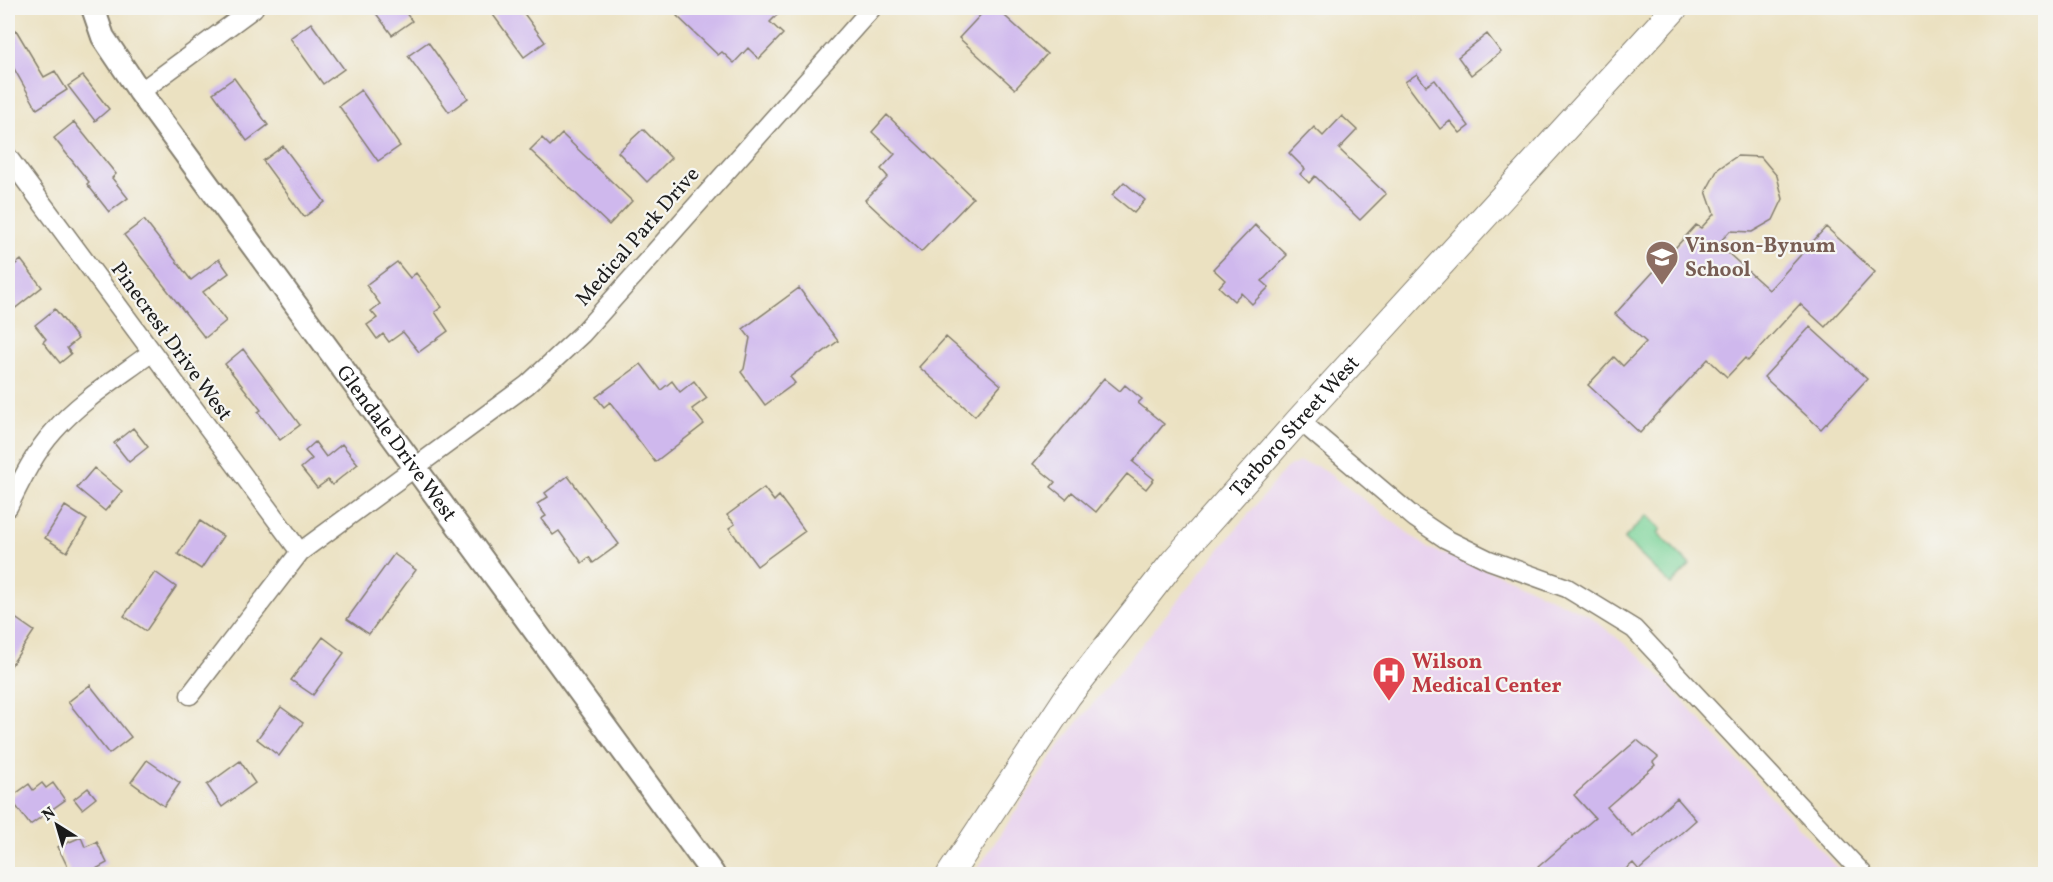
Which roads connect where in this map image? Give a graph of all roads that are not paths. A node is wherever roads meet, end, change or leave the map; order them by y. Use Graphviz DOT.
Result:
graph roads {
  1 [pos="93,8"];
  2 [pos="254,8"];
  3 [pos="872,8"];
  4 [pos="1675,8"];
  5 [pos="140,92"];
  6 [pos="8,157"];
  7 [pos="152,352"];
  8 [pos="1299,420"];
  9 [pos="414,470"];
  10 [pos="8,507"];
  11 [pos="300,552"];
  12 [pos="190,695"];
  13 [pos="712,874"];
  14 [pos="950,874"];
  15 [pos="1863,874"];
  1 -- 5 [label="street, Glendale Drive West"];
  2 -- 5 [label="street"];
  3 -- 9 [label="street, Medical Park Drive"];
  4 -- 8 [label="main road, Tarboro Street West"];
  5 -- 9 [label="street, Glendale Drive West"];
  6 -- 7 [label="street, Pinecrest Drive West"];
  7 -- 10 [label="street"];
  7 -- 11 [label="street, Pinecrest Drive West"];
  8 -- 14 [label="main road, Tarboro Street West"];
  8 -- 15 [label="street"];
  9 -- 11 [label="street, Medical Park Drive"];
  9 -- 13 [label="street, Glendale Drive West"];
  11 -- 12 [label="street, Medical Park Drive"];
}
